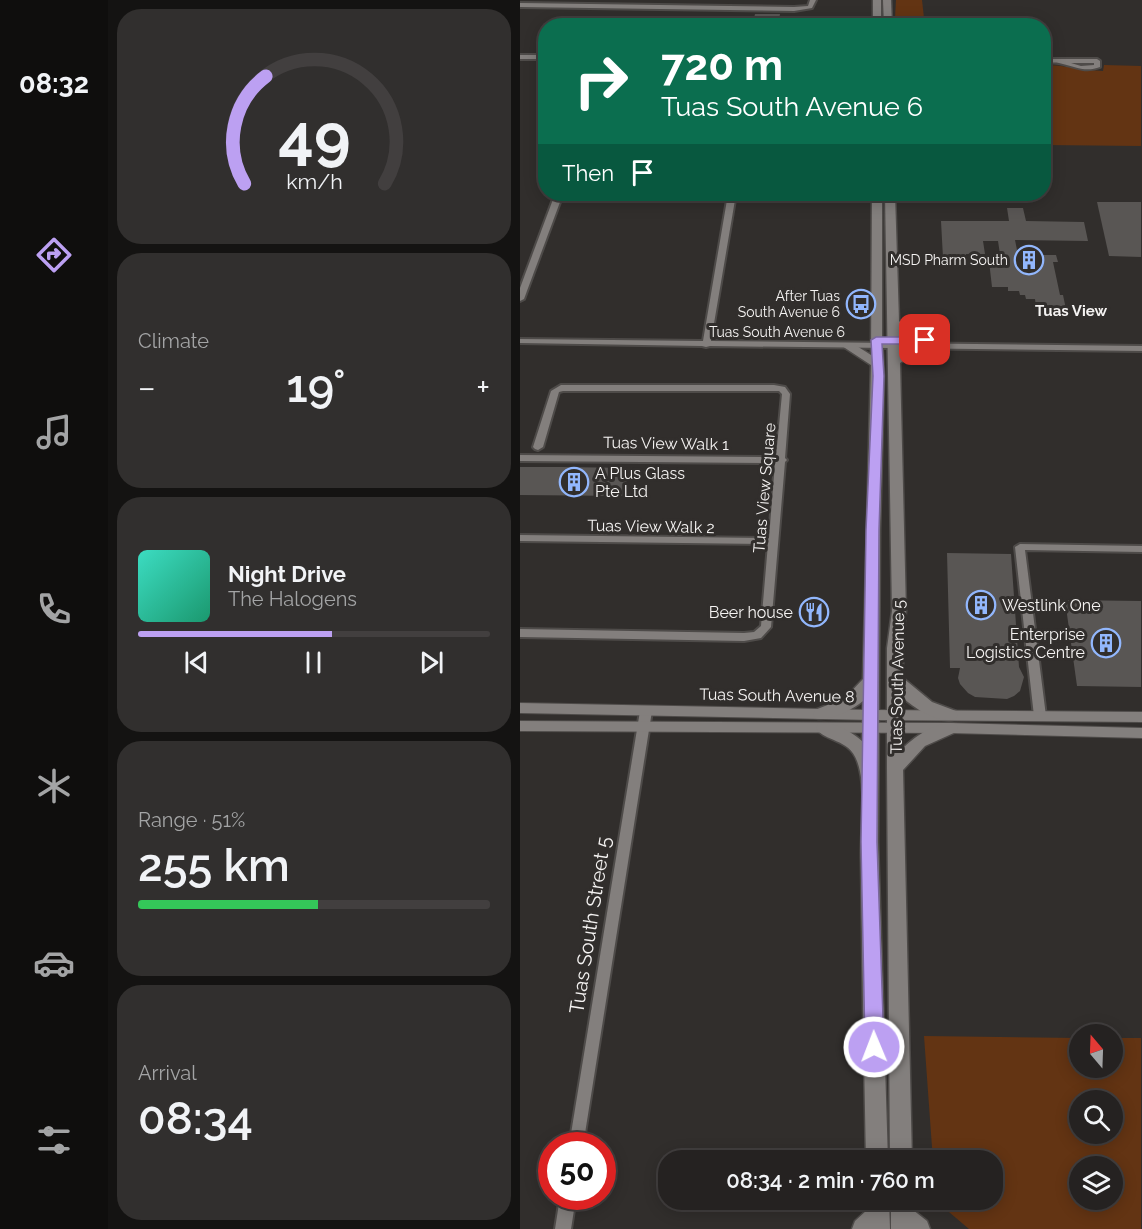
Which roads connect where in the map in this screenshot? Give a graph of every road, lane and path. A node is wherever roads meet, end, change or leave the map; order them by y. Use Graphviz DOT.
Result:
graph roads {
  1 [pos="813,0"];
  2 [pos="877,0"];
  3 [pos="887,0"];
  4 [pos="520,5"];
  5 [pos="877,18"];
  6 [pos="888,18"];
  7 [pos="520,57"];
  8 [pos="538,57"];
  9 [pos="1051,61"];
  10 [pos="1059,61"];
  11 [pos="556,201"];
  12 [pos="731,201"];
  13 [pos="877,201"];
  14 [pos="890,201"];
  15 [pos="520,299"];
  16 [pos="891,320"];
  17 [pos="520,335"];
  18 [pos="520,341"];
  19 [pos="707,342"];
  20 [pos="876,343"];
  21 [pos="929,343"];
  22 [pos="1141,344"];
  23 [pos="848,346"];
  24 [pos="1141,349"];
  25 [pos="889,352"];
  26 [pos="538,447"];
  27 [pos="520,452"];
  28 [pos="520,458"];
  29 [pos="550,458"];
  30 [pos="782,460"];
  31 [pos="523,539"];
  32 [pos="774,541"];
  33 [pos="1141,549"];
  34 [pos="520,633"];
  35 [pos="872,678"];
  36 [pos="895,680"];
  37 [pos="520,708"];
  38 [pos="646,711"];
  39 [pos="1040,716"];
  40 [pos="1141,717"];
  41 [pos="822,721"];
  42 [pos="895,721"];
  43 [pos="950,721"];
  44 [pos="872,722"];
  45 [pos="520,726"];
  46 [pos="644,727"];
  47 [pos="1141,733"];
  48 [pos="895,768"];
  49 [pos="871,776"];
  50 [pos="578,1132"];
  51 [pos="877,1150"];
  52 [pos="901,1150"];
  53 [pos="566,1210"];
  54 [pos="563,1229"];
  1 -- 4 [label="street"];
  2 -- 5 [label="main road"];
  3 -- 6 [label="main road"];
  7 -- 8 [label="street"];
  9 -- 10 [label="street"];
  10 -- 10 [label="street"];
  11 -- 15 [label="street"];
  12 -- 19 [label="street"];
  13 -- 20 [label="main road, Tuas South Avenue 5"];
  14 -- 16 [label="main road, Tuas South Avenue 5"];
  16 -- 21 [label="main road"];
  16 -- 25 [label="main road, Tuas South Avenue 5"];
  17 -- 19 [label="street, Tuas South Avenue 6"];
  18 -- 19 [label="street, Tuas South Avenue 6"];
  19 -- 20 [label="street, Tuas South Avenue 6"];
  19 -- 23 [label="street, Tuas South Avenue 6"];
  20 -- 23 [label="street, Tuas South Avenue 6"];
  20 -- 25 [label="main road, Tuas South Avenue 5"];
  20 -- 25 [label="street, Tuas South Avenue 6"];
  21 -- 22 [label="street, Tuas South Avenue 6"];
  21 -- 24 [label="street, Tuas South Avenue 6"];
  21 -- 25 [label="street, Tuas South Avenue 6"];
  21 -- 25 [label="main road"];
  23 -- 25 [label="main road"];
  25 -- 35 [label="main road, Tuas South Avenue 5"];
  25 -- 36 [label="main road, Tuas South Avenue 5"];
  26 -- 27 [label="street"];
  26 -- 29 [label="street"];
  26 -- 30 [label="street, Tuas View Square"];
  28 -- 29 [label="street, Tuas View Walk 1"];
  29 -- 30 [label="street, Tuas View Walk 1"];
  30 -- 32 [label="street, Tuas View Square"];
  31 -- 32 [label="street, Tuas View Walk 2"];
  32 -- 34 [label="street, Tuas View Square"];
  33 -- 39 [label="street"];
  35 -- 41 [label="main road"];
  35 -- 44 [label="main road, Tuas South Avenue 5"];
  36 -- 42 [label="main road, Tuas South Avenue 5"];
  36 -- 43 [label="main road"];
  37 -- 38 [label="street, Tuas South Avenue 8"];
  38 -- 41 [label="street, Tuas South Avenue 8"];
  38 -- 46 [label="street, Tuas South Street 5"];
  39 -- 40 [label="street, Tuas South Avenue 8"];
  39 -- 43 [label="street, Tuas South Avenue 8"];
  41 -- 44 [label="street, Tuas South Avenue 8"];
  41 -- 46 [label="street, Tuas South Avenue 8"];
  41 -- 49 [label="main road"];
  42 -- 43 [label="street, Tuas South Avenue 8"];
  42 -- 44 [label="street, Tuas South Avenue 8"];
  42 -- 48 [label="main road, Tuas South Avenue 5"];
  43 -- 47 [label="street, Tuas South Avenue 8"];
  43 -- 48 [label="main road"];
  44 -- 49 [label="main road, Tuas South Avenue 5"];
  45 -- 46 [label="street, Tuas South Avenue 8"];
  46 -- 50 [label="street, Tuas South Street 5"];
  48 -- 52 [label="main road, Tuas South Avenue 5"];
  49 -- 51 [label="main road, Tuas South Avenue 5"];
  53 -- 54 [label="street"];
}
